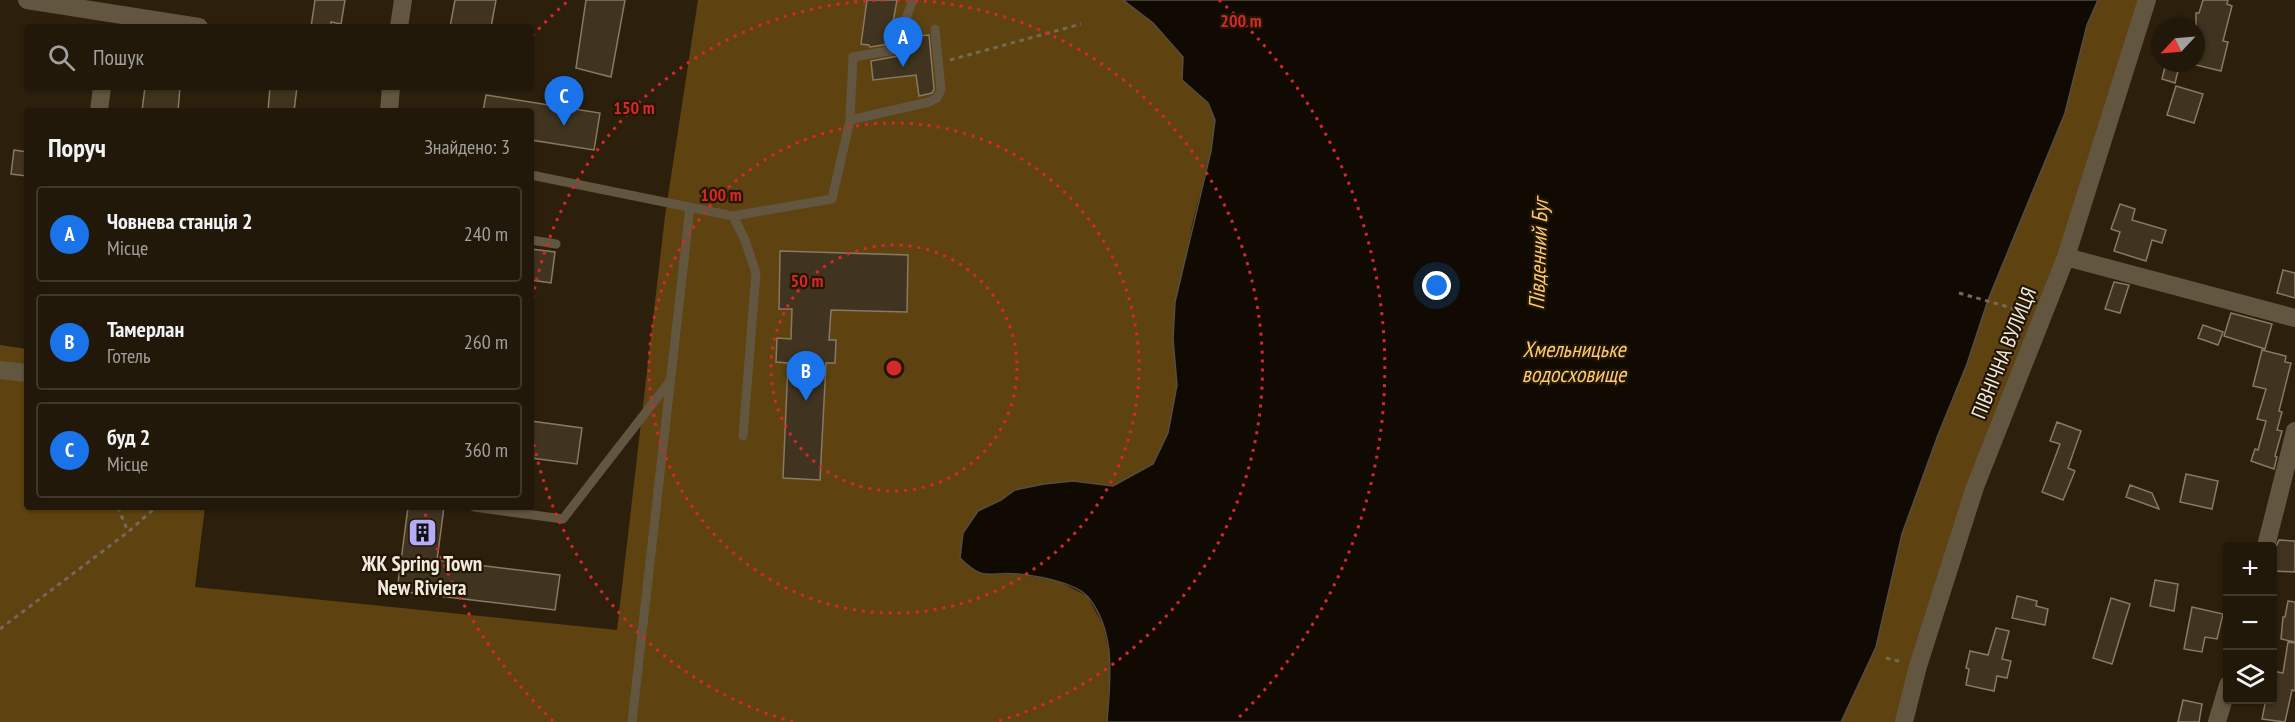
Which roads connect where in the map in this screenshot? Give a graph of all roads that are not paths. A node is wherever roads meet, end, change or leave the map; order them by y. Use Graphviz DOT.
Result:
graph roads {
  1 [pos="27,0"];
  2 [pos="403,0"];
  3 [pos="913,0"];
  4 [pos="2147,0"];
  5 [pos="111,13"];
  6 [pos="180,24"];
  7 [pos="399,24"];
  8 [pos="935,29"];
  9 [pos="102,90"];
  10 [pos="391,90"];
  11 [pos="99,108"];
  12 [pos="389,108"];
  13 [pos="850,120"];
  14 [pos="534,176"];
  15 [pos="690,207"];
  16 [pos="733,216"];
  17 [pos="534,240"];
  18 [pos="556,244"];
  19 [pos="2066,257"];
  20 [pos="2295,318"];
  21 [pos="0,370"];
  22 [pos="24,374"];
  23 [pos="671,379"];
  24 [pos="2295,432"];
  25 [pos="743,436"];
  26 [pos="496,510"];
  27 [pos="2267,542"];
  28 [pos="2223,702"];
  29 [pos="632,722"];
  30 [pos="1904,722"];
  31 [pos="2217,722"];
  1 -- 5 [label="street"];
  2 -- 7 [label="street"];
  3 -- 13 [label="lane"];
  4 -- 19 [label="street, ПІВНІЧНА ВУЛИЦЯ"];
  5 -- 6 [label="street"];
  8 -- 13 [label="lane"];
  9 -- 11 [label="street"];
  10 -- 12 [label="street"];
  13 -- 16 [label="lane"];
  14 -- 15 [label="lane"];
  15 -- 16 [label="lane"];
  15 -- 23 [label="lane"];
  16 -- 25 [label="lane"];
  17 -- 18 [label="lane"];
  19 -- 20 [label="street"];
  19 -- 30 [label="street, ПІВНІЧНА ВУЛИЦЯ"];
  21 -- 22 [label="street"];
  23 -- 26 [label="lane"];
  23 -- 29 [label="lane"];
  24 -- 27 [label="street"];
  28 -- 31 [label="street"];
}
